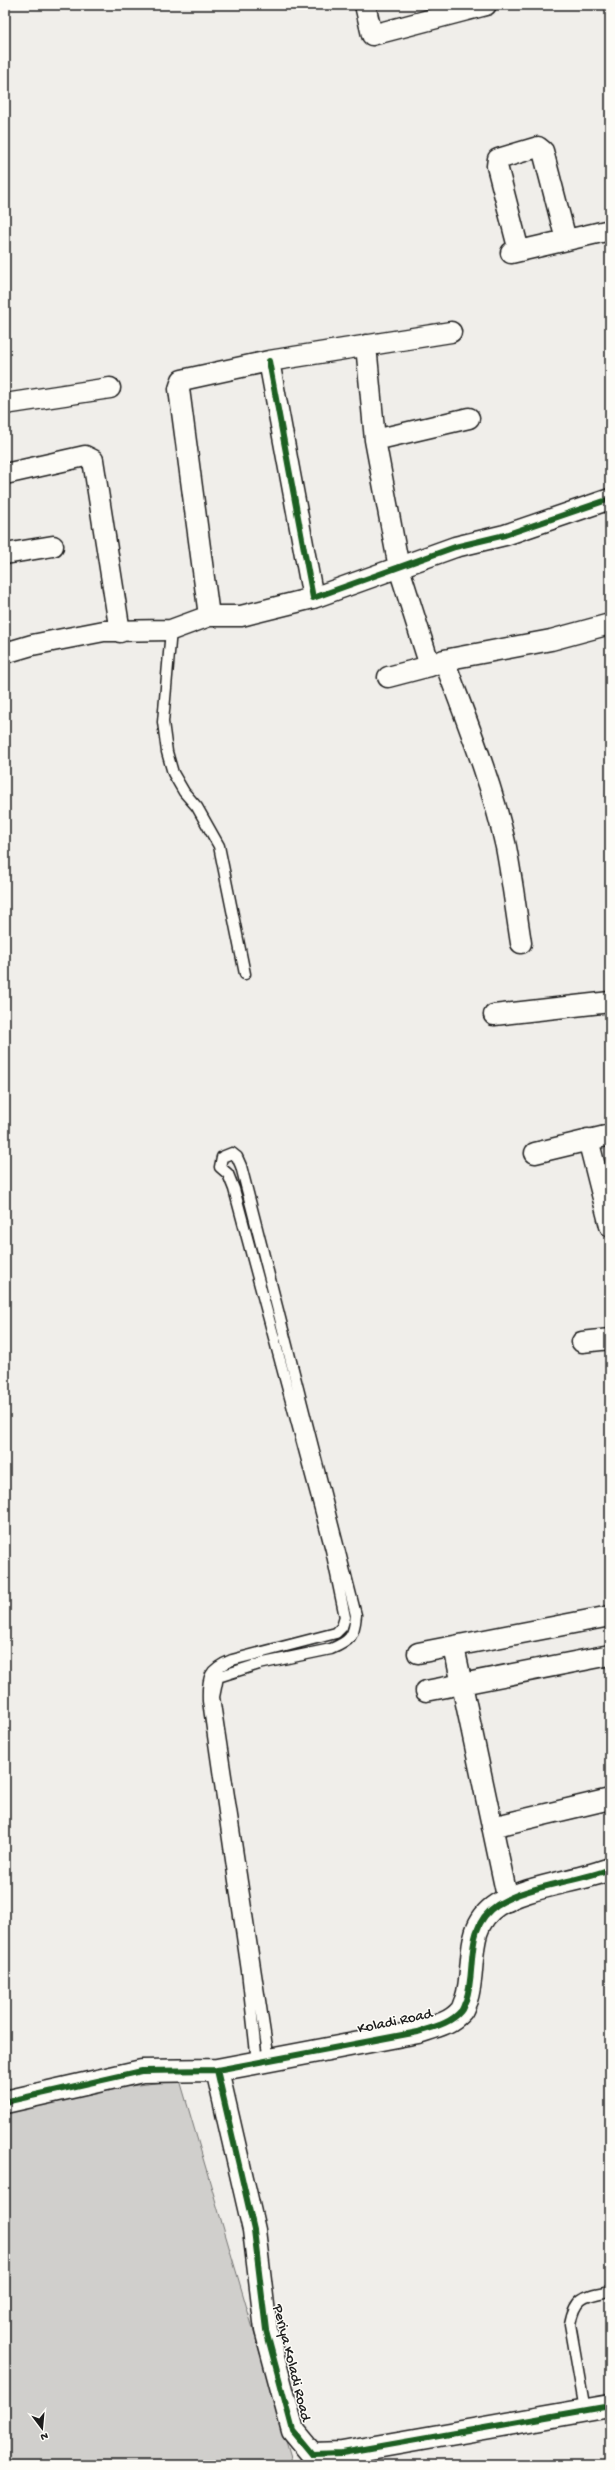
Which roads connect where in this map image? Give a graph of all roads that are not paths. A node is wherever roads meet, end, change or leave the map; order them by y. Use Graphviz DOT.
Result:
graph roads {
  1 [pos="365,5"];
  2 [pos="486,5"];
  3 [pos="610,230"];
  4 [pos="566,240"];
  5 [pos="451,332"];
  6 [pos="366,345"];
  7 [pos="269,361"];
  8 [pos="110,388"];
  9 [pos="5,404"];
  10 [pos="469,418"];
  11 [pos="375,440"];
  12 [pos="5,474"];
  13 [pos="610,500"];
  14 [pos="53,546"];
  15 [pos="5,554"];
  16 [pos="399,568"];
  17 [pos="313,598"];
  18 [pos="209,616"];
  19 [pos="610,624"];
  20 [pos="171,630"];
  21 [pos="120,632"];
  22 [pos="5,653"];
  23 [pos="437,663"];
  24 [pos="388,677"];
  25 [pos="521,943"];
  26 [pos="245,974"];
  27 [pos="610,1002"];
  28 [pos="494,1015"];
  29 [pos="610,1136"];
  30 [pos="588,1139"];
  31 [pos="535,1153"];
  32 [pos="610,1226"];
  33 [pos="610,1339"];
  34 [pos="582,1342"];
  35 [pos="610,1616"];
  36 [pos="454,1646"];
  37 [pos="418,1653"];
  38 [pos="610,1655"];
  39 [pos="461,1684"];
  40 [pos="426,1691"];
  41 [pos="610,1799"];
  42 [pos="492,1827"];
  43 [pos="610,1869"];
  44 [pos="508,1901"];
  45 [pos="263,2061"];
  46 [pos="217,2070"];
  47 [pos="5,2102"];
  48 [pos="610,2291"];
  49 [pos="610,2406"];
  50 [pos="585,2410"];
  51 [pos="312,2460"];
  1 -- 2 [label="street"];
  3 -- 4 [label="street"];
  4 -- 4 [label="street"];
  5 -- 6 [label="street"];
  6 -- 7 [label="street"];
  6 -- 11 [label="street"];
  7 -- 17 [label="street"];
  7 -- 18 [label="street"];
  8 -- 9 [label="street"];
  10 -- 11 [label="street"];
  11 -- 16 [label="street"];
  12 -- 21 [label="street"];
  13 -- 16 [label="street"];
  14 -- 15 [label="street"];
  16 -- 17 [label="street"];
  16 -- 23 [label="street"];
  17 -- 18 [label="street"];
  18 -- 20 [label="street"];
  19 -- 23 [label="street"];
  20 -- 21 [label="street"];
  20 -- 26 [label="lane"];
  21 -- 22 [label="street"];
  23 -- 24 [label="street"];
  23 -- 25 [label="street"];
  27 -- 28 [label="street"];
  29 -- 30 [label="street"];
  30 -- 31 [label="street"];
  30 -- 32 [label="street"];
  33 -- 34 [label="street"];
  35 -- 36 [label="street"];
  36 -- 37 [label="street"];
  36 -- 39 [label="street"];
  38 -- 39 [label="street"];
  39 -- 40 [label="street"];
  39 -- 42 [label="street"];
  41 -- 42 [label="street"];
  42 -- 44 [label="street"];
  43 -- 44 [label="street, Koladi Road"];
  44 -- 45 [label="street, Koladi Road"];
  45 -- 45 [label="lane"];
  45 -- 46 [label="street, Koladi Road"];
  46 -- 47 [label="street, Koladi Road"];
  46 -- 51 [label="street, Periya Koladi Road"];
  48 -- 50 [label="lane"];
  49 -- 50 [label="street, Periya Koladi Road"];
  50 -- 51 [label="street, Periya Koladi Road"];
}
